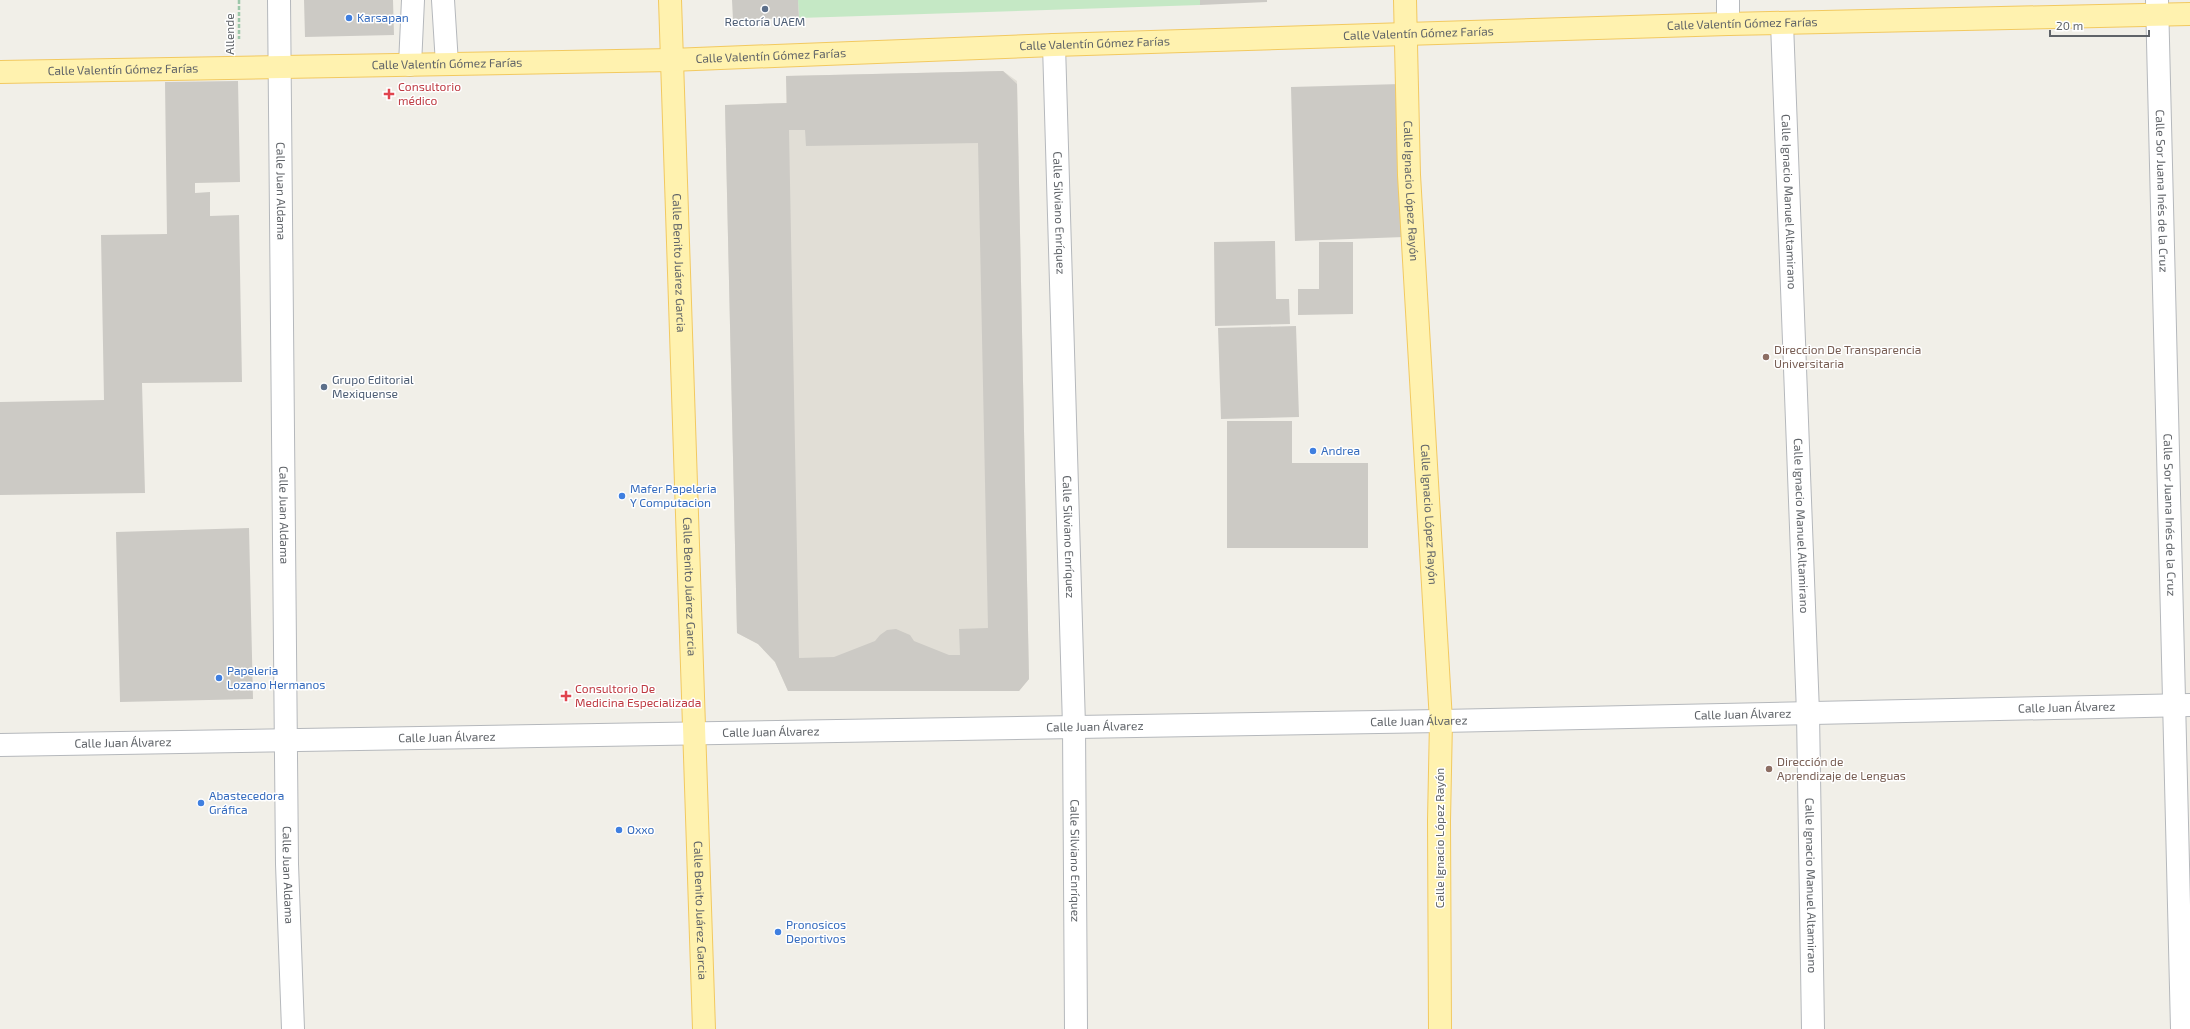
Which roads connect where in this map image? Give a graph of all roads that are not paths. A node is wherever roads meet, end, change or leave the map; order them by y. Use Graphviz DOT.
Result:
graph roads {
  1 [pos="279,0"];
  2 [pos="413,0"];
  3 [pos="443,0"];
  4 [pos="670,0"];
  5 [pos="1405,0"];
  6 [pos="1728,0"];
  7 [pos="2157,7"];
  8 [pos="2190,14"];
  9 [pos="1782,23"];
  10 [pos="1728,24"];
  11 [pos="1406,35"];
  12 [pos="1054,45"];
  13 [pos="671,60"];
  14 [pos="447,64"];
  15 [pos="410,65"];
  16 [pos="280,67"];
  17 [pos="0,72"];
  18 [pos="2182,706"];
  19 [pos="1808,713"];
  20 [pos="1441,721"];
  21 [pos="1074,726"];
  22 [pos="694,733"];
  23 [pos="286,741"];
  24 [pos="0,745"];
  25 [pos="293,1029"];
  26 [pos="704,1029"];
  27 [pos="1076,1029"];
  28 [pos="1440,1029"];
  29 [pos="1813,1029"];
  30 [pos="2182,1029"];
  1 -- 16 [label="street, Calle Juan Aldama"];
  2 -- 15 [label="street"];
  3 -- 14 [label="street"];
  4 -- 13 [label="main road, Calle Benito Juárez Garcia"];
  5 -- 11 [label="main road, Calle Ignacio López Rayón"];
  6 -- 10 [label="street"];
  7 -- 8 [label="main road, Calle Valentín Gómez Farías"];
  7 -- 9 [label="main road, Calle Valentín Gómez Farías"];
  7 -- 18 [label="street, Calle Sor Juana Inés de la Cruz"];
  9 -- 10 [label="main road, Calle Valentín Gómez Farías"];
  9 -- 19 [label="street, Calle Ignacio Manuel Altamirano"];
  10 -- 11 [label="main road, Calle Valentín Gómez Farías"];
  11 -- 12 [label="main road, Calle Valentín Gómez Farías"];
  11 -- 20 [label="main road, Calle Ignacio López Rayón"];
  12 -- 13 [label="main road, Calle Valentín Gómez Farías"];
  12 -- 21 [label="street, Calle Silviano Enríquez"];
  13 -- 14 [label="main road, Calle Valentín Gómez Farías"];
  13 -- 22 [label="main road, Calle Benito Juárez Garcia"];
  14 -- 15 [label="main road, Calle Valentín Gómez Farías"];
  15 -- 16 [label="main road, Calle Valentín Gómez Farías"];
  16 -- 17 [label="main road, Calle Valentín Gómez Farías"];
  16 -- 23 [label="street, Calle Juan Aldama"];
  18 -- 19 [label="street, Calle Juan Álvarez"];
  18 -- 30 [label="street, Calle Sor Juana Inés de la Cruz"];
  19 -- 20 [label="street, Calle Juan Álvarez"];
  19 -- 29 [label="street, Calle Ignacio Manuel Altamirano"];
  20 -- 21 [label="street, Calle Juan Álvarez"];
  20 -- 28 [label="main road, Calle Ignacio López Rayón"];
  21 -- 22 [label="street, Calle Juan Álvarez"];
  21 -- 27 [label="street, Calle Silviano Enríquez"];
  22 -- 23 [label="street, Calle Juan Álvarez"];
  22 -- 26 [label="main road, Calle Benito Juárez Garcia"];
  23 -- 24 [label="street, Calle Juan Álvarez"];
  23 -- 25 [label="street, Calle Juan Aldama"];
}
